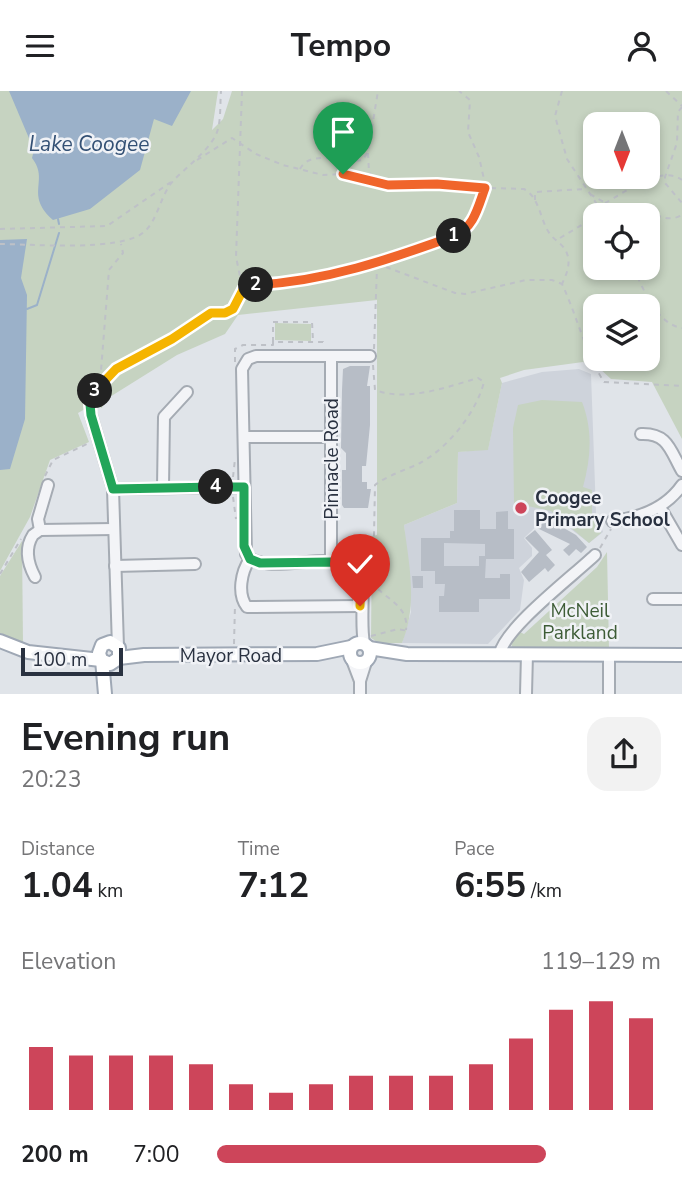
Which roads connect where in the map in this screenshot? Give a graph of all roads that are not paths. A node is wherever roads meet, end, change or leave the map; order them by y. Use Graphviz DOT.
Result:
graph roads {
  1 [pos="331,356"];
  2 [pos="370,356"];
  3 [pos="187,392"];
  4 [pos="91,415"];
  5 [pos="641,434"];
  6 [pos="245,437"];
  7 [pos="331,437"];
  8 [pos="682,471"];
  9 [pos="48,485"];
  10 [pos="682,485"];
  11 [pos="163,487"];
  12 [pos="244,487"];
  13 [pos="113,489"];
  14 [pos="660,507"];
  15 [pos="612,521"];
  16 [pos="114,529"];
  17 [pos="40,530"];
  18 [pos="682,545"];
  19 [pos="595,555"];
  20 [pos="250,559"];
  21 [pos="331,562"];
  22 [pos="195,564"];
  23 [pos="115,566"];
  24 [pos="35,577"];
  25 [pos="653,599"];
  26 [pos="682,599"];
  27 [pos="360,606"];
  28 [pos="0,641"];
  29 [pos="361,651"];
  30 [pos="110,653"];
  31 [pos="499,653"];
  32 [pos="527,654"];
  33 [pos="609,655"];
  34 [pos="682,655"];
  35 [pos="105,687"];
  36 [pos="359,694"];
  37 [pos="526,694"];
  38 [pos="609,694"];
  1 -- 2 [label="street"];
  1 -- 6 [label="street"];
  1 -- 7 [label="street, Pinnacle Road"];
  3 -- 11 [label="street"];
  4 -- 13 [label="street"];
  5 -- 8 [label="street"];
  6 -- 7 [label="street"];
  6 -- 12 [label="street"];
  7 -- 21 [label="street, Pinnacle Road"];
  9 -- 17 [label="street"];
  10 -- 14 [label="street"];
  11 -- 12 [label="street"];
  11 -- 13 [label="street"];
  12 -- 20 [label="street"];
  13 -- 16 [label="street"];
  14 -- 15 [label="street"];
  14 -- 18 [label="street"];
  16 -- 17 [label="street"];
  16 -- 23 [label="street"];
  17 -- 24 [label="street"];
  19 -- 31 [label="street"];
  20 -- 21 [label="street"];
  20 -- 27 [label="street"];
  21 -- 27 [label="street"];
  22 -- 23 [label="street"];
  23 -- 30 [label="street"];
  25 -- 26 [label="street"];
  27 -- 29 [label="street"];
  28 -- 30 [label="main road, Mayor Road"];
  29 -- 30 [label="main road, Mayor Road"];
  29 -- 31 [label="main road, Mayor Road"];
  29 -- 36 [label="street"];
  30 -- 35 [label="main road"];
  31 -- 32 [label="main road, Mayor Road"];
  32 -- 33 [label="main road, Mayor Road"];
  32 -- 37 [label="street"];
  33 -- 34 [label="main road, Mayor Road"];
  33 -- 38 [label="street"];
}
